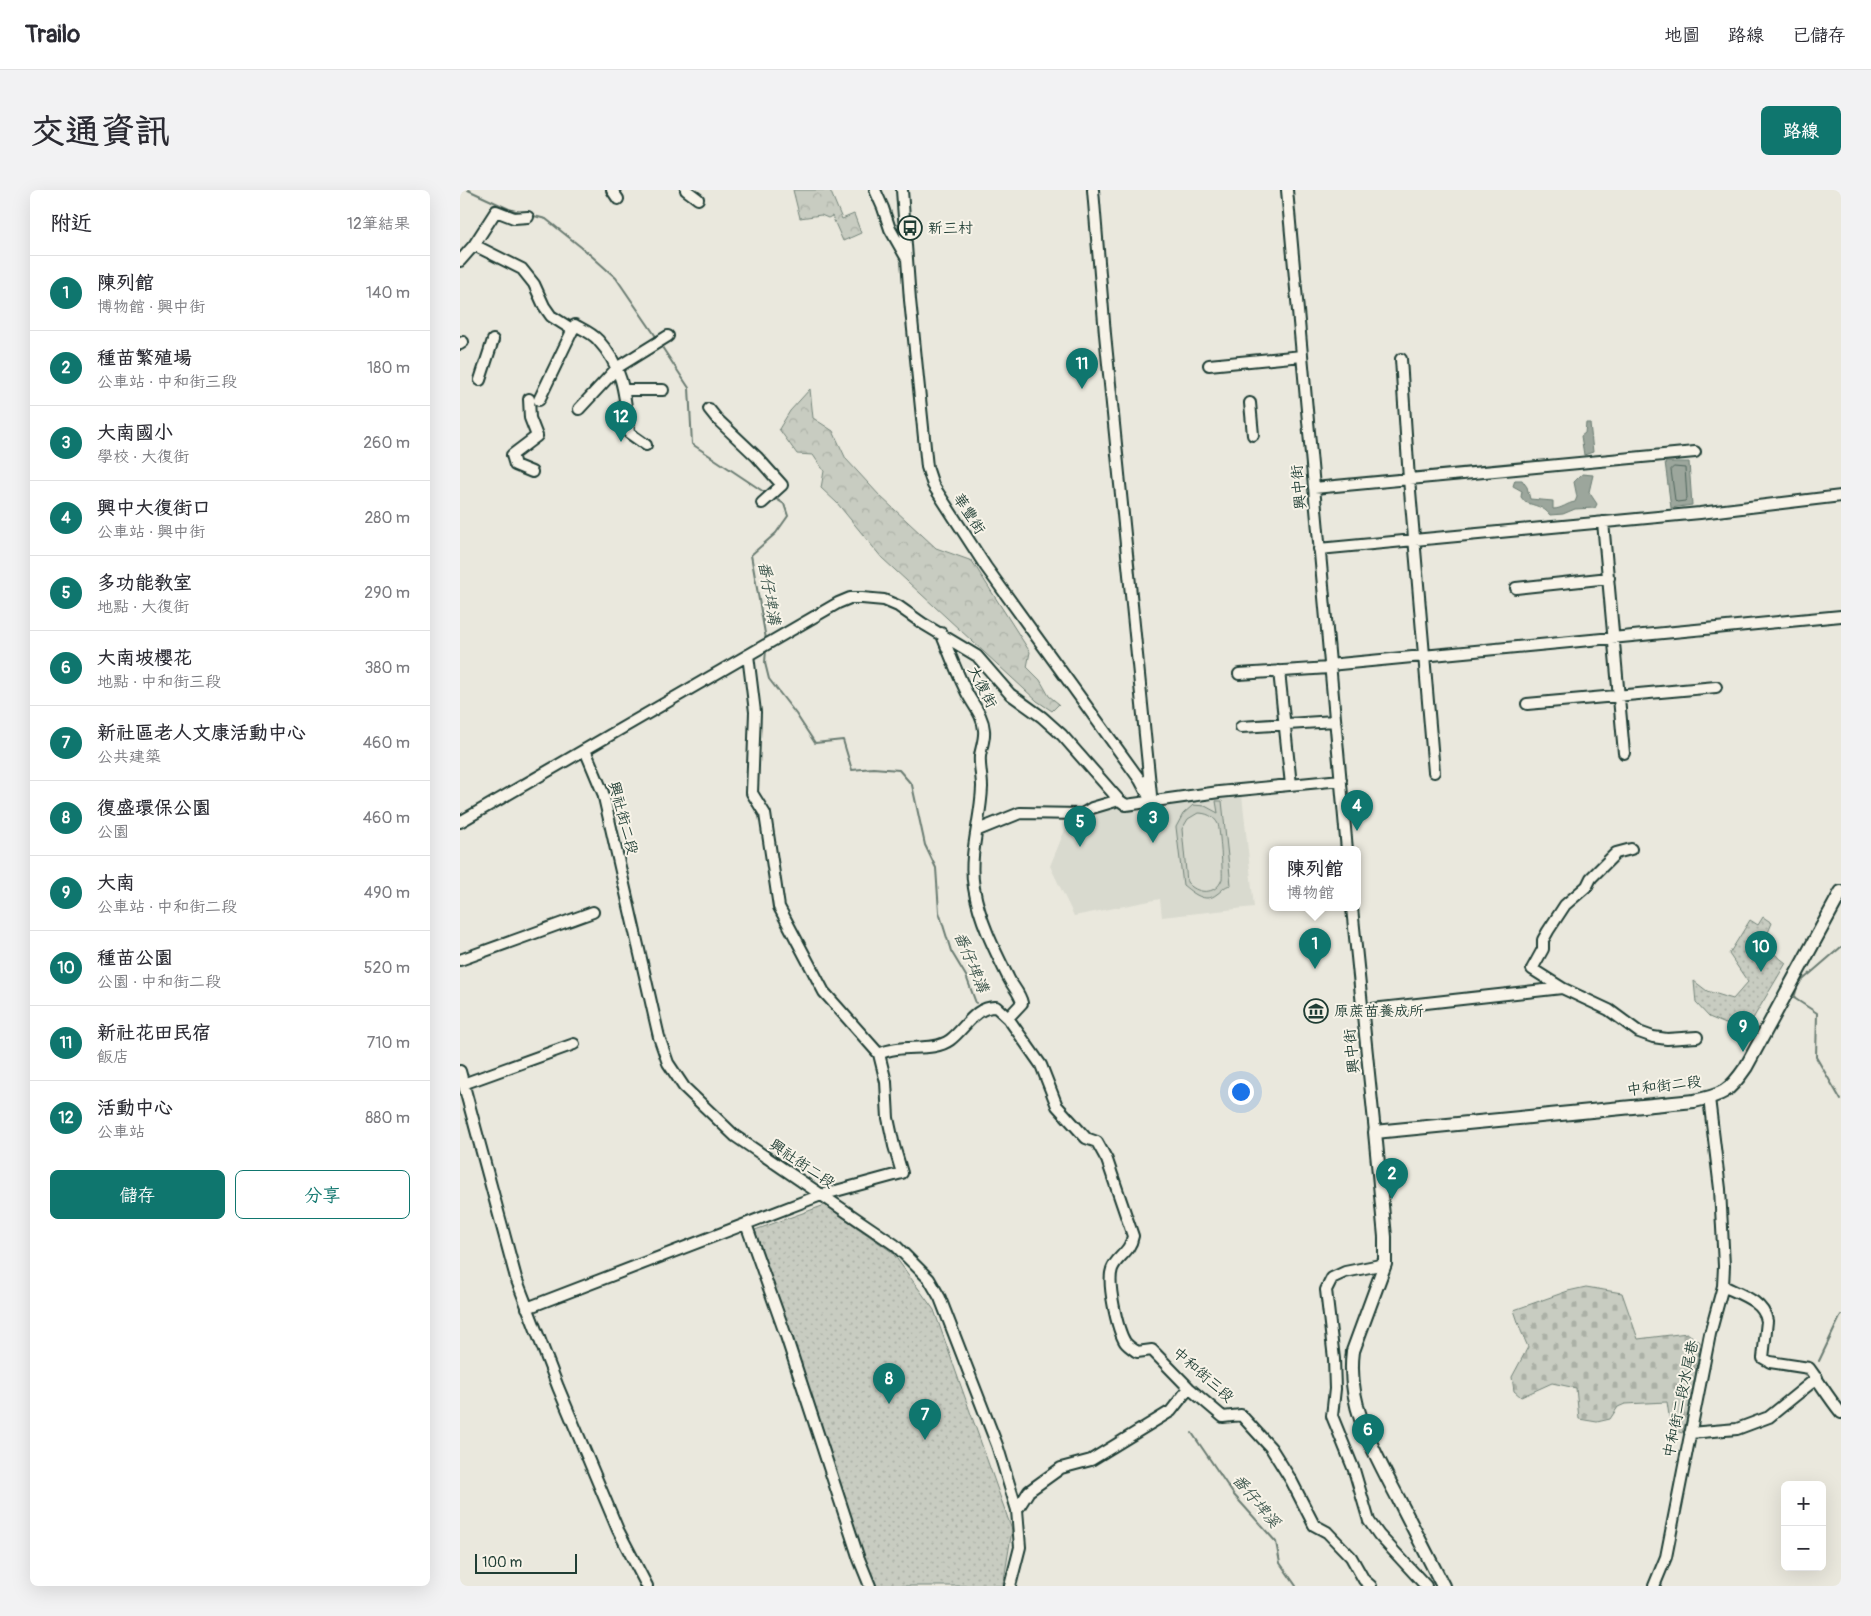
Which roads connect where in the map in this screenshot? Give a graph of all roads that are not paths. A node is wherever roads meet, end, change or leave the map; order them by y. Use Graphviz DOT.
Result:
graph roads {
  1 [pos="686,190"];
  2 [pos="875,190"];
  3 [pos="902,190"];
  4 [pos="1093,190"];
  5 [pos="1287,190"];
  6 [pos="698,199"];
  7 [pos="528,217"];
  8 [pos="474,245"];
  9 [pos="908,259"];
  10 [pos="460,261"];
  11 [pos="573,330"];
  12 [pos="668,336"];
  13 [pos="493,340"];
  14 [pos="1302,356"];
  15 [pos="1401,359"];
  16 [pos="1209,365"];
  17 [pos="618,367"];
  18 [pos="480,380"];
  19 [pos="624,390"];
  20 [pos="663,390"];
  21 [pos="1250,403"];
  22 [pos="579,409"];
  23 [pos="709,409"];
  24 [pos="1253,435"];
  25 [pos="646,446"];
  26 [pos="1695,452"];
  27 [pos="532,472"];
  28 [pos="1409,479"];
  29 [pos="1314,488"];
  30 [pos="1841,496"];
  31 [pos="762,503"];
  32 [pos="1603,522"];
  33 [pos="1414,540"];
  34 [pos="1319,550"];
  35 [pos="1609,578"];
  36 [pos="1516,588"];
  37 [pos="1841,616"];
  38 [pos="942,633"];
  39 [pos="1614,638"];
  40 [pos="748,655"];
  41 [pos="1424,656"];
  42 [pos="1329,666"];
  43 [pos="1279,671"];
  44 [pos="1238,674"];
  45 [pos="1716,687"];
  46 [pos="1619,696"];
  47 [pos="1527,704"];
  48 [pos="1335,721"];
  49 [pos="1285,724"];
  50 [pos="1241,727"];
  51 [pos="585,750"];
  52 [pos="1624,753"];
  53 [pos="1434,772"];
  54 [pos="1341,780"];
  55 [pos="1291,786"];
  56 [pos="1119,800"];
  57 [pos="1151,801"];
  58 [pos="460,822"];
  59 [pos="978,830"];
  60 [pos="1347,846"];
  61 [pos="1631,849"];
  62 [pos="1841,892"];
  63 [pos="1352,911"];
  64 [pos="593,912"];
  65 [pos="460,960"];
  66 [pos="1562,988"];
  67 [pos="1363,1010"];
  68 [pos="1008,1018"];
  69 [pos="1697,1037"];
  70 [pos="574,1044"];
  71 [pos="879,1054"];
  72 [pos="460,1071"];
  73 [pos="463,1084"];
  74 [pos="1709,1098"];
  75 [pos="1376,1132"];
  76 [pos="821,1195"];
  77 [pos="746,1224"];
  78 [pos="1385,1264"];
  79 [pos="1723,1286"];
  80 [pos="527,1308"];
  81 [pos="1817,1378"];
  82 [pos="1189,1388"];
  83 [pos="1841,1412"];
  84 [pos="1690,1433"];
  85 [pos="1016,1510"];
  86 [pos="647,1586"];
  87 [pos="870,1586"];
  88 [pos="1010,1586"];
  89 [pos="1371,1586"];
  90 [pos="1426,1586"];
  91 [pos="1443,1586"];
  92 [pos="1654,1586"];
  1 -- 6 [label="street"];
  2 -- 9 [label="street"];
  3 -- 9 [label="street, 華豐街"];
  4 -- 57 [label="street"];
  5 -- 14 [label="street, 興中街"];
  7 -- 8 [label="street"];
  8 -- 10 [label="street"];
  8 -- 11 [label="street"];
  9 -- 57 [label="street, 華豐街"];
  11 -- 17 [label="street"];
  11 -- 27 [label="street"];
  12 -- 17 [label="street"];
  13 -- 18 [label="street"];
  14 -- 16 [label="street"];
  14 -- 29 [label="street, 興中街"];
  15 -- 28 [label="street"];
  17 -- 19 [label="street"];
  17 -- 22 [label="street"];
  19 -- 20 [label="street"];
  19 -- 25 [label="street"];
  21 -- 24 [label="street"];
  23 -- 31 [label="street"];
  26 -- 28 [label="street"];
  28 -- 29 [label="street"];
  28 -- 33 [label="street"];
  29 -- 34 [label="street, 興中街"];
  30 -- 32 [label="street"];
  32 -- 33 [label="street"];
  32 -- 35 [label="street"];
  33 -- 34 [label="street"];
  33 -- 41 [label="street"];
  34 -- 42 [label="street, 興中街"];
  35 -- 36 [label="street"];
  35 -- 39 [label="street"];
  37 -- 39 [label="street"];
  38 -- 40 [label="street"];
  38 -- 56 [label="street, 大復街"];
  38 -- 59 [label="street, 大復街"];
  39 -- 41 [label="street"];
  39 -- 46 [label="street"];
  40 -- 51 [label="street"];
  40 -- 71 [label="street"];
  41 -- 42 [label="street"];
  41 -- 53 [label="street"];
  42 -- 43 [label="street"];
  42 -- 48 [label="street, 興中街"];
  43 -- 44 [label="street"];
  43 -- 49 [label="street"];
  45 -- 46 [label="street"];
  46 -- 47 [label="street"];
  46 -- 52 [label="street"];
  48 -- 49 [label="street"];
  48 -- 54 [label="street, 興中街"];
  49 -- 50 [label="street"];
  49 -- 55 [label="street"];
  51 -- 58 [label="street"];
  51 -- 76 [label="street, 興社街二段"];
  54 -- 55 [label="street"];
  54 -- 60 [label="street, 興中街"];
  55 -- 57 [label="street"];
  56 -- 57 [label="street"];
  56 -- 59 [label="street"];
  59 -- 68 [label="street, 大復街"];
  61 -- 66 [label="street"];
  62 -- 74 [label="main road, 中和街二段"];
  63 -- 67 [label="street, 興中街"];
  64 -- 65 [label="street"];
  66 -- 67 [label="street"];
  66 -- 69 [label="street"];
  67 -- 75 [label="street, 興中街"];
  68 -- 71 [label="street"];
  68 -- 82 [label="street, 中和街三段"];
  70 -- 73 [label="street"];
  71 -- 76 [label="street"];
  72 -- 73 [label="street"];
  73 -- 80 [label="street"];
  74 -- 75 [label="main road, 中和街二段"];
  74 -- 79 [label="street, 中和街二段水尾巷"];
  75 -- 78 [label="main road"];
  76 -- 77 [label="street"];
  76 -- 85 [label="street, 興社街二段"];
  77 -- 80 [label="street"];
  77 -- 87 [label="street"];
  78 -- 90 [label="street"];
  78 -- 91 [label="main road"];
  79 -- 81 [label="street"];
  79 -- 84 [label="street, 中和街二段水尾巷"];
  80 -- 86 [label="street"];
  81 -- 83 [label="street"];
  81 -- 84 [label="street"];
  82 -- 85 [label="street"];
  82 -- 89 [label="street, 中和街三段"];
  84 -- 92 [label="street, 中和街二段水尾巷"];
  85 -- 88 [label="street, 興社街二段"];
}
